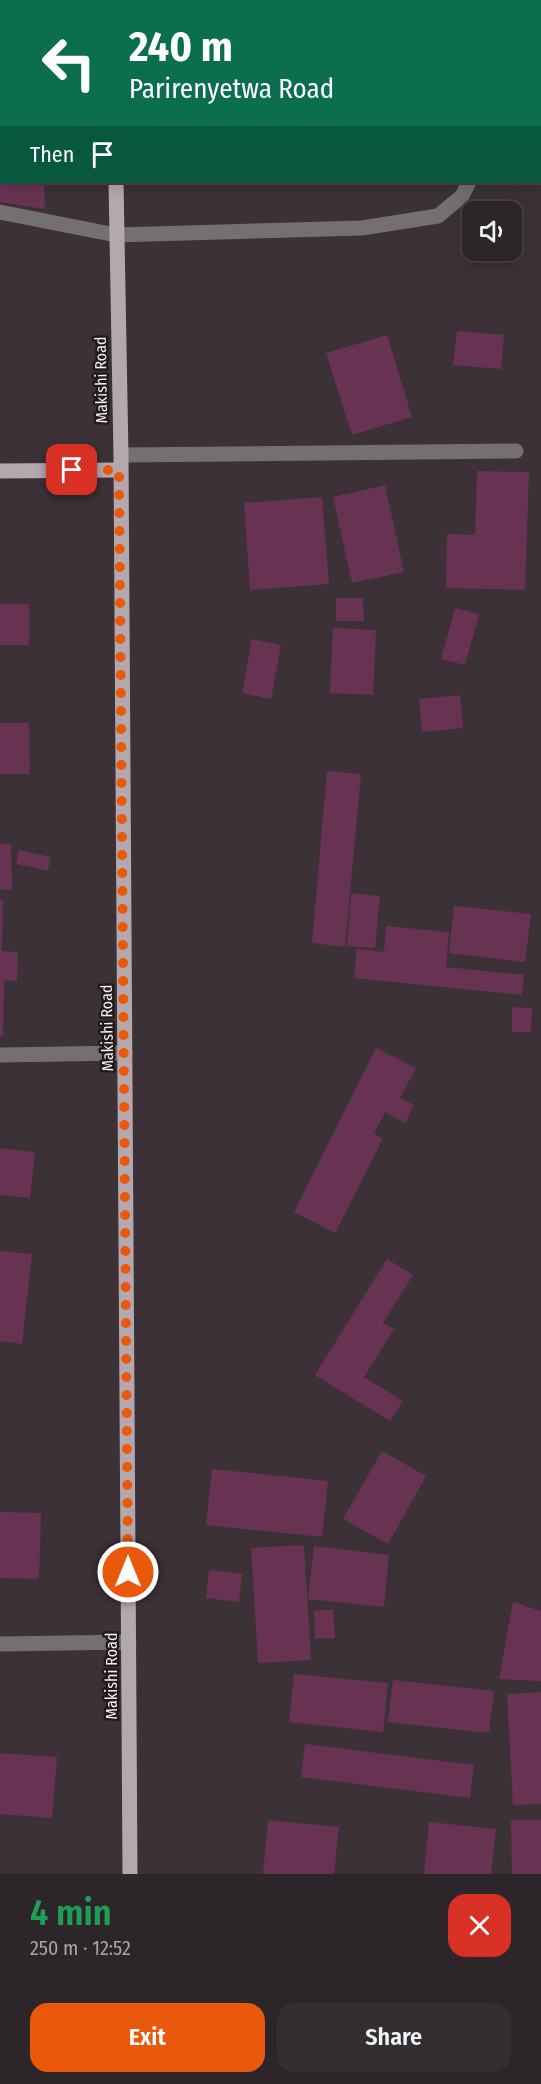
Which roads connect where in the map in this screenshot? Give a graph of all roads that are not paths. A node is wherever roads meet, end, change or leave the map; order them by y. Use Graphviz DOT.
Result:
graph roads {
  1 [pos="116,183"];
  2 [pos="468,183"];
  3 [pos="0,212"];
  4 [pos="116,235"];
  5 [pos="516,451"];
  6 [pos="120,463"];
  7 [pos="0,471"];
  8 [pos="125,1053"];
  9 [pos="0,1055"];
  10 [pos="129,1642"];
  11 [pos="0,1644"];
  12 [pos="130,1874"];
  1 -- 4 [label="main road, Makishi Road"];
  2 -- 4 [label="street"];
  3 -- 4 [label="street"];
  4 -- 6 [label="main road, Makishi Road"];
  5 -- 6 [label="street"];
  6 -- 7 [label="main road"];
  6 -- 8 [label="main road, Makishi Road"];
  8 -- 9 [label="street"];
  8 -- 10 [label="main road, Makishi Road"];
  10 -- 11 [label="street"];
  10 -- 12 [label="main road, Makishi Road"];
}
